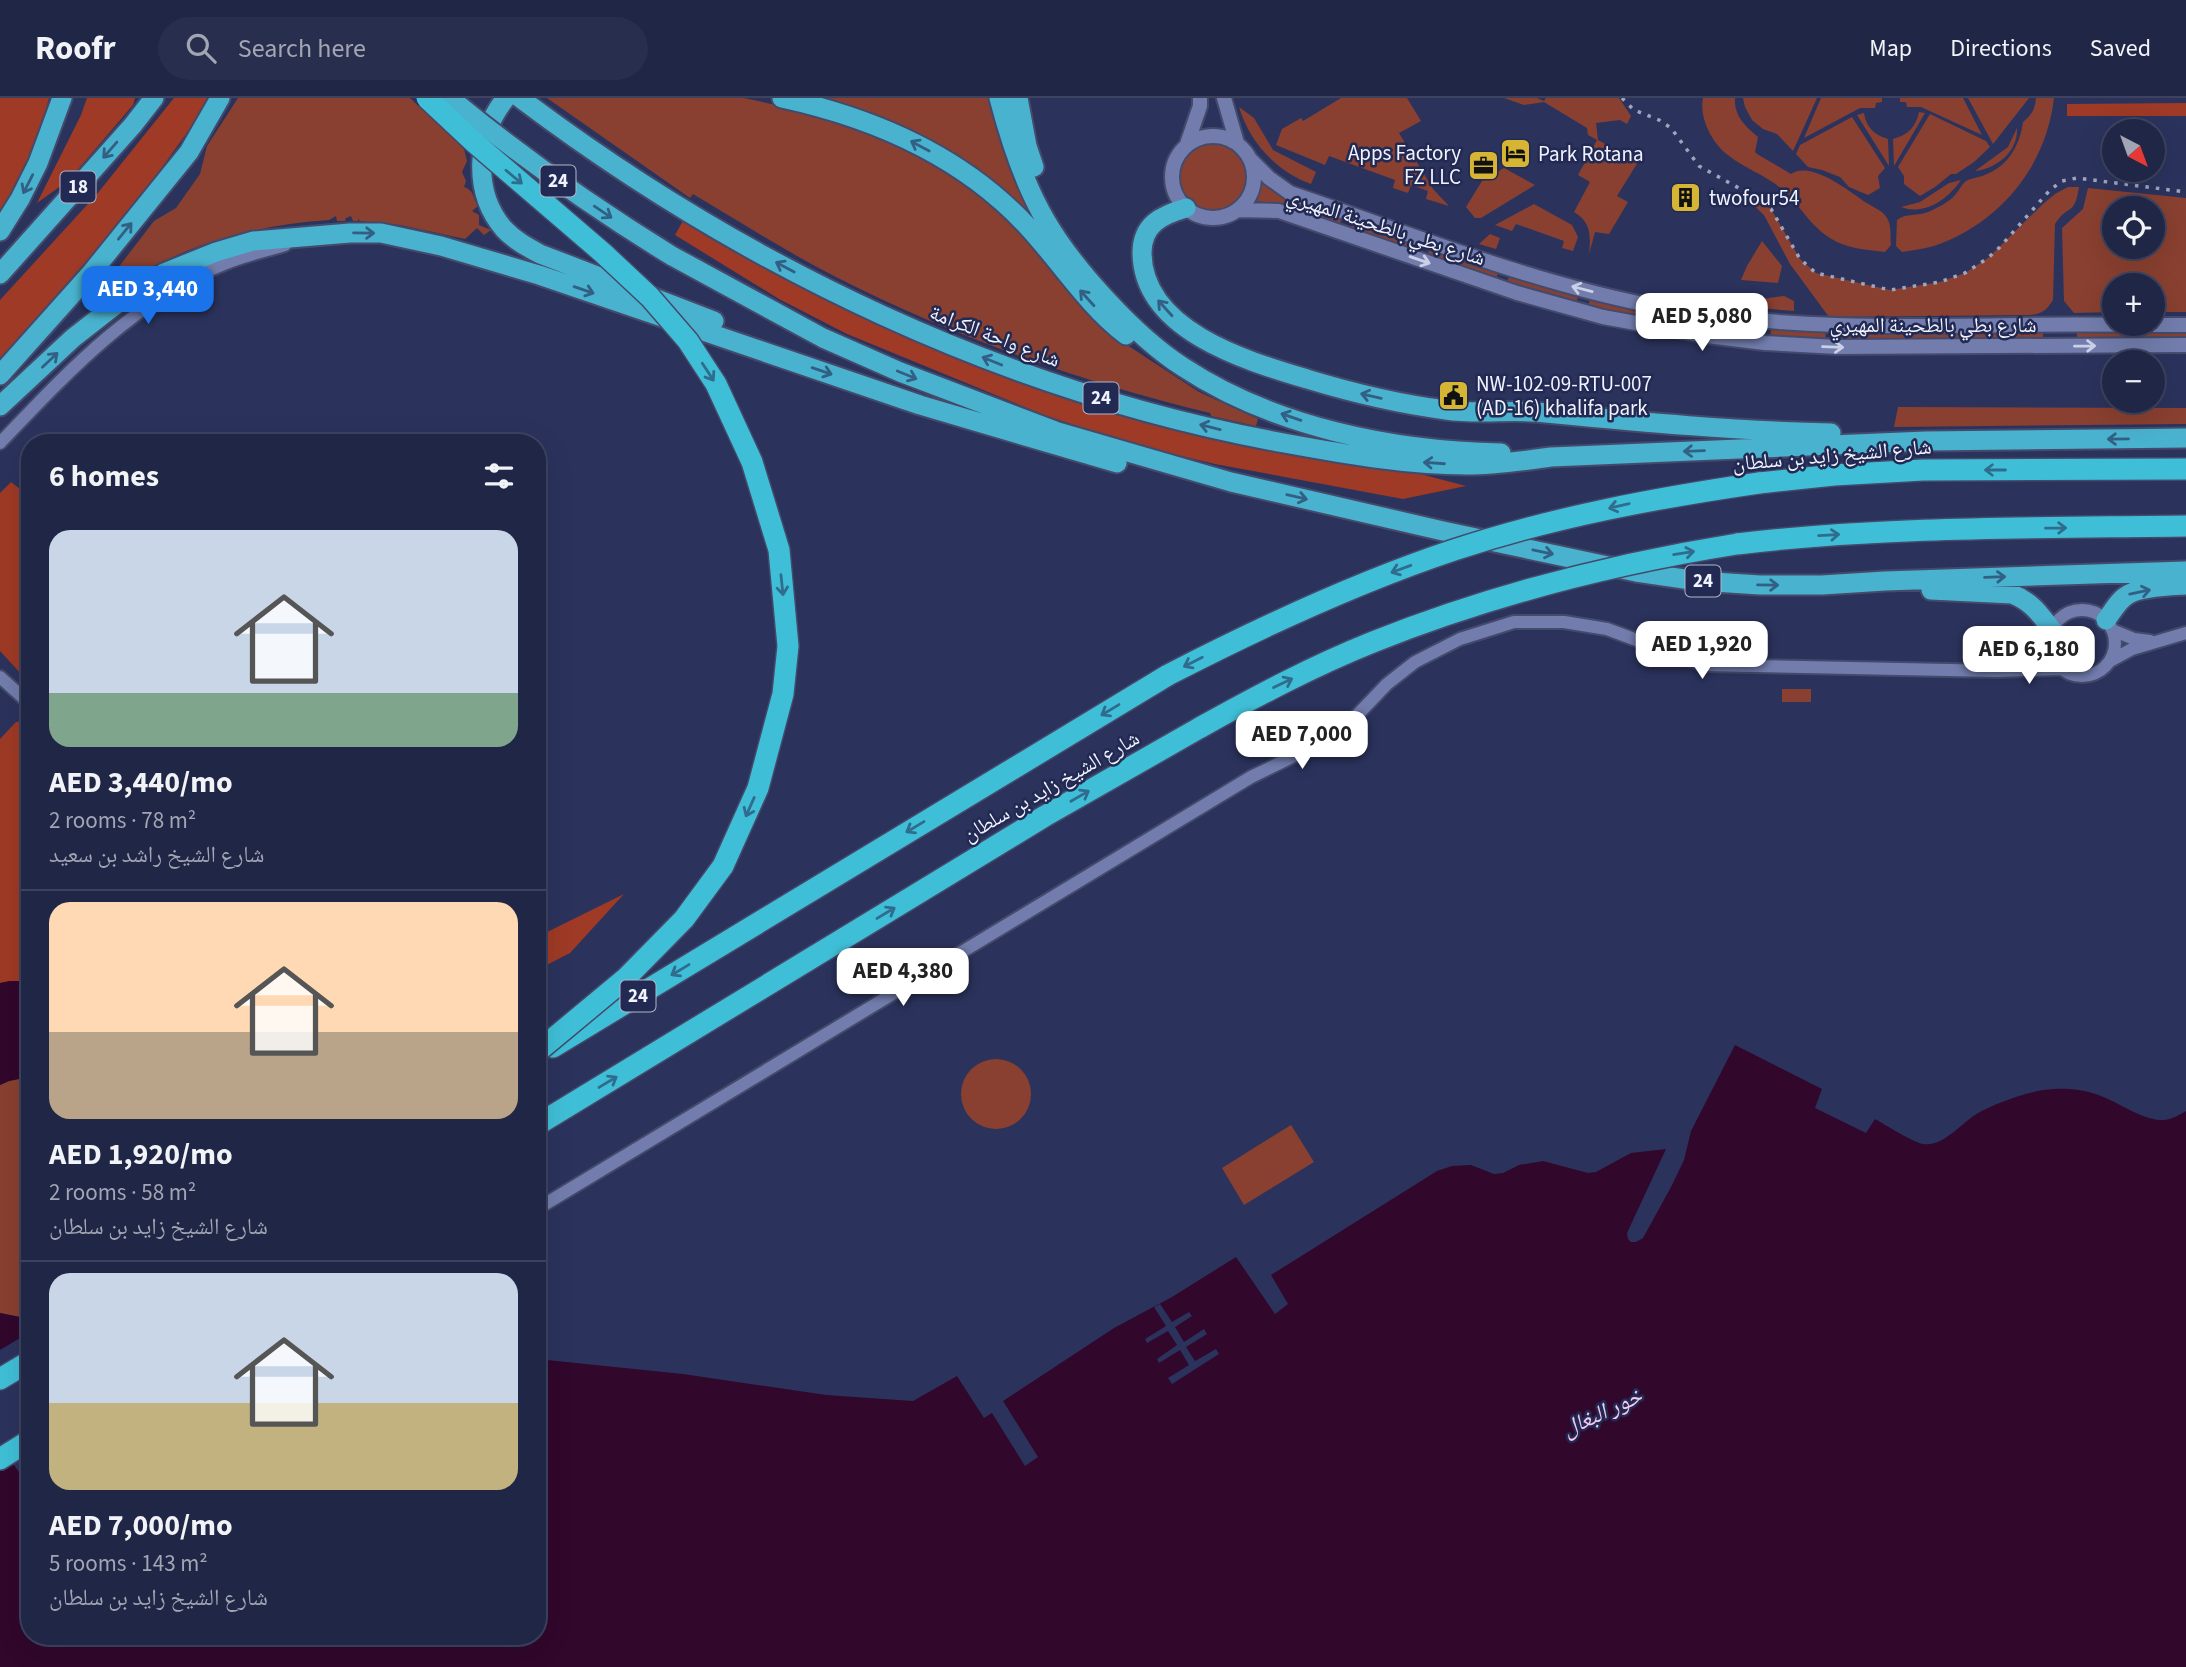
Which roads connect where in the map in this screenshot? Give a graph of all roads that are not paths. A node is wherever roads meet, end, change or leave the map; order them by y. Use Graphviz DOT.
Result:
graph roads {
  1 [pos="56,98"];
  2 [pos="62,98"];
  3 [pos="154,98"];
  4 [pos="220,98"];
  5 [pos="428,98"];
  6 [pos="450,98"];
  7 [pos="506,98"];
  8 [pos="520,98"];
  9 [pos="782,98"];
  10 [pos="999,98"];
  11 [pos="1018,98"];
  12 [pos="1200,98"];
  13 [pos="1223,98"];
  14 [pos="52,124"];
  15 [pos="1237,143"];
  16 [pos="1187,144"];
  17 [pos="1250,159"];
  18 [pos="1186,208"];
  19 [pos="1238,209"];
  20 [pos="0,231"];
  21 [pos="314,235"];
  22 [pos="1084,272"];
  23 [pos="0,274"];
  24 [pos="2055,324"];
  25 [pos="2186,324"];
  26 [pos="2186,345"];
  27 [pos="2055,346"];
  28 [pos="783,357"];
  29 [pos="1181,366"];
  30 [pos="0,375"];
  31 [pos="0,407"];
  32 [pos="2186,438"];
  33 [pos="1926,441"];
  34 [pos="0,443"];
  35 [pos="1550,457"];
  36 [pos="2186,469"];
  37 [pos="1231,482"];
  38 [pos="2186,526"];
  39 [pos="2186,571"];
  40 [pos="1885,581"];
  41 [pos="2186,585"];
  42 [pos="2109,625"];
  43 [pos="2052,629"];
  44 [pos="2186,633"];
  45 [pos="2157,642"];
  46 [pos="2050,651"];
  47 [pos="2109,661"];
  48 [pos="2061,669"];
  49 [pos="1996,671"];
  50 [pos="0,677"];
  51 [pos="21,696"];
  52 [pos="546,1046"];
  53 [pos="546,1049"];
  54 [pos="546,1120"];
  55 [pos="546,1204"];
  56 [pos="21,1366"];
  57 [pos="0,1379"];
  58 [pos="21,1446"];
  59 [pos="0,1459"];
  1 -- 14 [label="highway"];
  2 -- 14 [label="highway"];
  3 -- 23 [label="highway, 18, one-way"];
  30 -- 4 [label="highway, one-way"];
  5 -- 52 [label="highway, one-way, bridge"];
  6 -- 37 [label="highway, 24, one-way, bridge"];
  7 -- 28 [label="highway"];
  35 -- 8 [label="highway, شارع واحة الكرامة / 24, one-way"];
  29 -- 9 [label="highway, one-way"];
  10 -- 22 [label="highway"];
  11 -- 22 [label="highway"];
  12 -- 16 [label="street"];
  13 -- 15 [label="street"];
  14 -- 20 [label="highway, one-way"];
  15 -- 16 [label="street"];
  15 -- 17 [label="street"];
  16 -- 18 [label="street"];
  17 -- 19 [label="street"];
  24 -- 17 [label="street, شارع بطي بالطحينة المهيري, one-way"];
  18 -- 19 [label="street"];
  33 -- 18 [label="highway, one-way"];
  19 -- 27 [label="street, شارع بطي بالطحينة المهيري, one-way"];
  21 -- 28 [label="highway, one-way"];
  31 -- 21 [label="highway, one-way"];
  21 -- 34 [label="street"];
  22 -- 29 [label="highway"];
  24 -- 25 [label="street, شارع بطي بالطحينة المهيري"];
  24 -- 27 [label="street"];
  27 -- 26 [label="street, شارع بطي بالطحينة المهيري, one-way"];
  28 -- 37 [label="highway, one-way"];
  35 -- 29 [label="highway, one-way"];
  32 -- 33 [label="highway, شارع الشيخ زايد بن سلطان / 24, one-way"];
  33 -- 35 [label="highway, شارع الشيخ زايد بن سلطان / 24, one-way"];
  36 -- 53 [label="highway, شارع الشيخ زايد بن سلطان / 24, one-way, bridge"];
  37 -- 40 [label="highway, 24, one-way"];
  54 -- 38 [label="highway, شارع الشيخ زايد بن سلطان / 24, one-way, bridge"];
  40 -- 39 [label="highway, 24, one-way"];
  40 -- 43 [label="highway"];
  42 -- 41 [label="highway, one-way"];
  42 -- 43 [label="street"];
  42 -- 45 [label="street"];
  42 -- 47 [label="street"];
  43 -- 46 [label="street"];
  44 -- 45 [label="street"];
  45 -- 47 [label="street"];
  46 -- 48 [label="street"];
  46 -- 49 [label="street"];
  47 -- 48 [label="street"];
  48 -- 49 [label="street"];
  49 -- 55 [label="street"];
  50 -- 51 [label="street"];
  56 -- 57 [label="highway"];
  58 -- 59 [label="highway"];
}
